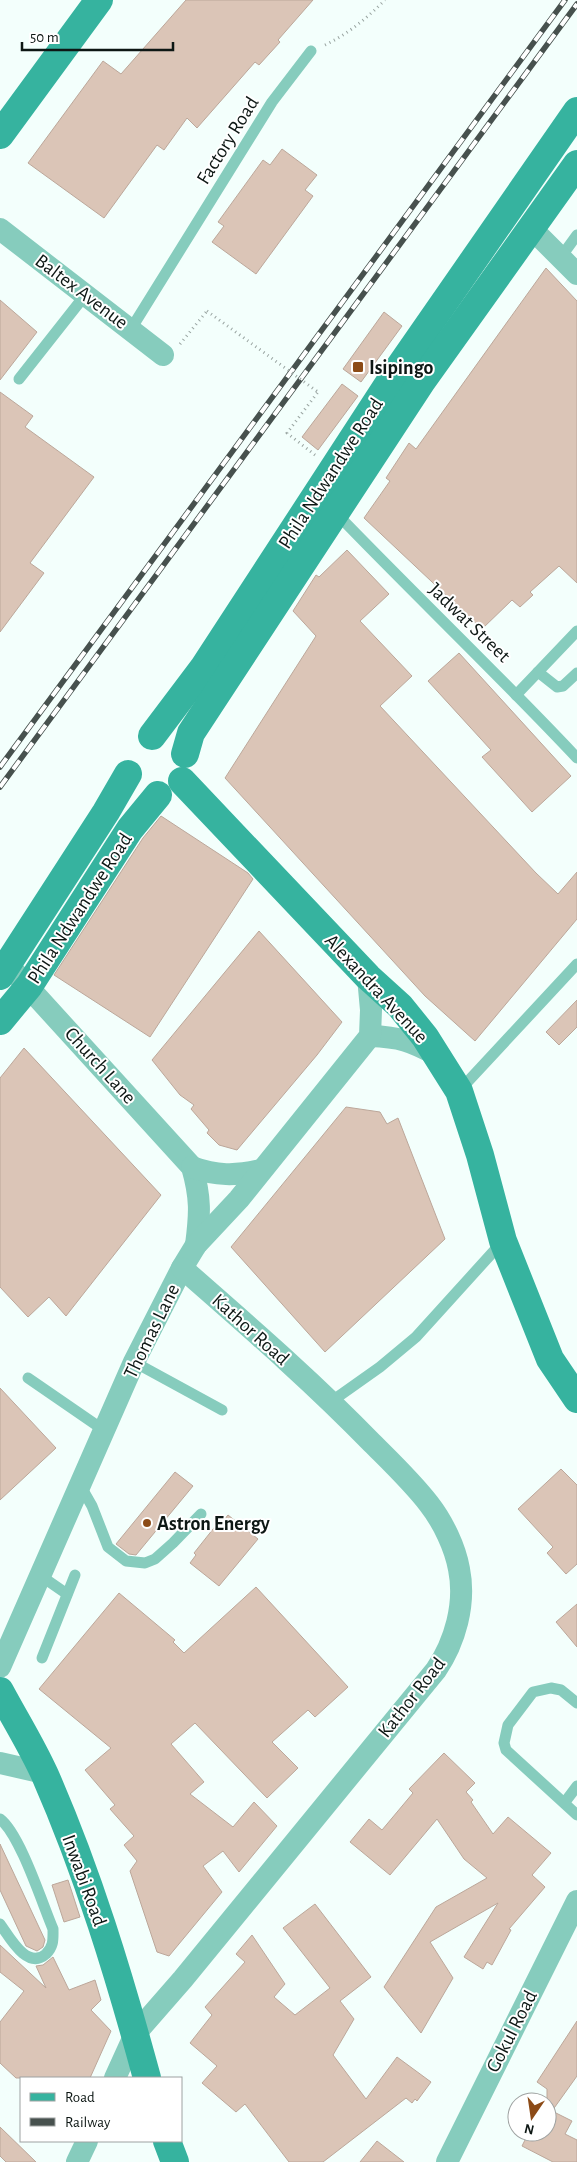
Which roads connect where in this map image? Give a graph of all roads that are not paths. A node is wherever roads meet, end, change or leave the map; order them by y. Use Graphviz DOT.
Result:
graph roads {
  1 [pos="98,0"];
  2 [pos="311,51"];
  3 [pos="577,111"];
  4 [pos="0,135"];
  5 [pos="577,164"];
  6 [pos="0,229"];
  7 [pos="532,229"];
  8 [pos="577,235"];
  9 [pos="561,257"];
  10 [pos="577,274"];
  11 [pos="86,294"];
  12 [pos="131,329"];
  13 [pos="170,351"];
  14 [pos="18,379"];
  15 [pos="336,513"];
  16 [pos="577,631"];
  17 [pos="538,672"];
  18 [pos="577,672"];
  19 [pos="516,695"];
  20 [pos="152,736"];
  21 [pos="185,754"];
  22 [pos="577,758"];
  23 [pos="128,774"];
  24 [pos="182,781"];
  25 [pos="158,795"];
  26 [pos="577,964"];
  27 [pos="4,970"];
  28 [pos="368,977"];
  29 [pos="29,986"];
  30 [pos="0,1021"];
  31 [pos="370,1036"];
  32 [pos="438,1056"];
  33 [pos="459,1091"];
  34 [pos="192,1167"];
  35 [pos="261,1170"];
  36 [pos="503,1241"];
  37 [pos="196,1245"];
  38 [pos="182,1268"];
  39 [pos="134,1362"];
  40 [pos="28,1378"];
  41 [pos="577,1399"];
  42 [pos="332,1401"];
  43 [pos="222,1410"];
  44 [pos="105,1430"];
  45 [pos="80,1485"];
  46 [pos="201,1514"];
  47 [pos="75,1575"];
  48 [pos="41,1576"];
  49 [pos="67,1594"];
  50 [pos="42,1658"];
  51 [pos="0,1667"];
  52 [pos="0,1691"];
  53 [pos="577,1703"];
  54 [pos="0,1763"];
  55 [pos="44,1773"];
  56 [pos="577,1786"];
  57 [pos="565,1802"];
  58 [pos="577,1815"];
  59 [pos="0,1818"];
  60 [pos="577,1901"];
  61 [pos="0,1924"];
  62 [pos="135,2034"];
  63 [pos="115,2077"];
  64 [pos="147,2077"];
  65 [pos="87,2142"];
  66 [pos="166,2142"];
  67 [pos="77,2162"];
  68 [pos="175,2162"];
  69 [pos="447,2162"];
  1 -- 4 [label="street"];
  2 -- 12 [label="lane, Factory Road"];
  3 -- 20 [label="street, Phila Ndwandwe Road"];
  5 -- 7 [label="street, Phila Ndwandwe Road"];
  6 -- 11 [label="street, Baltex Avenue"];
  7 -- 9 [label="street"];
  7 -- 15 [label="street, Phila Ndwandwe Road"];
  8 -- 9 [label="lane"];
  9 -- 10 [label="street"];
  11 -- 12 [label="street, Baltex Avenue"];
  11 -- 14 [label="lane"];
  12 -- 13 [label="street, Baltex Avenue"];
  15 -- 19 [label="lane, Jadwat Street"];
  15 -- 21 [label="street, Phila Ndwandwe Road"];
  16 -- 17 [label="lane"];
  17 -- 18 [label="lane"];
  17 -- 19 [label="lane"];
  19 -- 22 [label="lane, Jadwat Street"];
  20 -- 21 [label="street"];
  20 -- 23 [label="street"];
  21 -- 24 [label="street"];
  23 -- 25 [label="street"];
  23 -- 27 [label="street, Phila Ndwandwe Road"];
  24 -- 25 [label="street"];
  24 -- 28 [label="street, Alexandra Avenue"];
  25 -- 29 [label="street, Phila Ndwandwe Road"];
  26 -- 33 [label="lane"];
  27 -- 29 [label="street, Church Lane"];
  28 -- 31 [label="street"];
  28 -- 32 [label="street, Alexandra Avenue"];
  29 -- 30 [label="street, Phila Ndwandwe Road"];
  29 -- 34 [label="street, Church Lane"];
  31 -- 32 [label="street"];
  31 -- 35 [label="street, Thomas Lane"];
  32 -- 33 [label="street, Alexandra Avenue"];
  33 -- 36 [label="street, Alexandra Avenue"];
  34 -- 35 [label="street"];
  34 -- 37 [label="street, Church Lane"];
  35 -- 37 [label="street, Thomas Lane"];
  36 -- 41 [label="street, Alexandra Avenue"];
  36 -- 42 [label="lane"];
  37 -- 38 [label="street, Thomas Lane"];
  38 -- 39 [label="street, Thomas Lane"];
  38 -- 42 [label="street, Kathor Road"];
  39 -- 43 [label="lane"];
  39 -- 44 [label="street, Thomas Lane"];
  40 -- 44 [label="lane"];
  42 -- 62 [label="street, Kathor Road"];
  44 -- 45 [label="street, Thomas Lane"];
  45 -- 46 [label="lane"];
  45 -- 48 [label="street, Thomas Lane"];
  47 -- 49 [label="lane"];
  48 -- 49 [label="lane"];
  48 -- 51 [label="street, Thomas Lane"];
  49 -- 50 [label="lane"];
  52 -- 55 [label="street, Inwabi Road"];
  53 -- 57 [label="lane"];
  54 -- 55 [label="street"];
  55 -- 62 [label="street, Inwabi Road"];
  56 -- 57 [label="lane"];
  57 -- 58 [label="lane"];
  59 -- 61 [label="lane"];
  60 -- 69 [label="street, Gokul Road"];
  62 -- 63 [label="street, Kathor Road"];
  62 -- 64 [label="street, Inwabi Road"];
  65 -- 67 [label="street"];
  66 -- 68 [label="street"];
}
